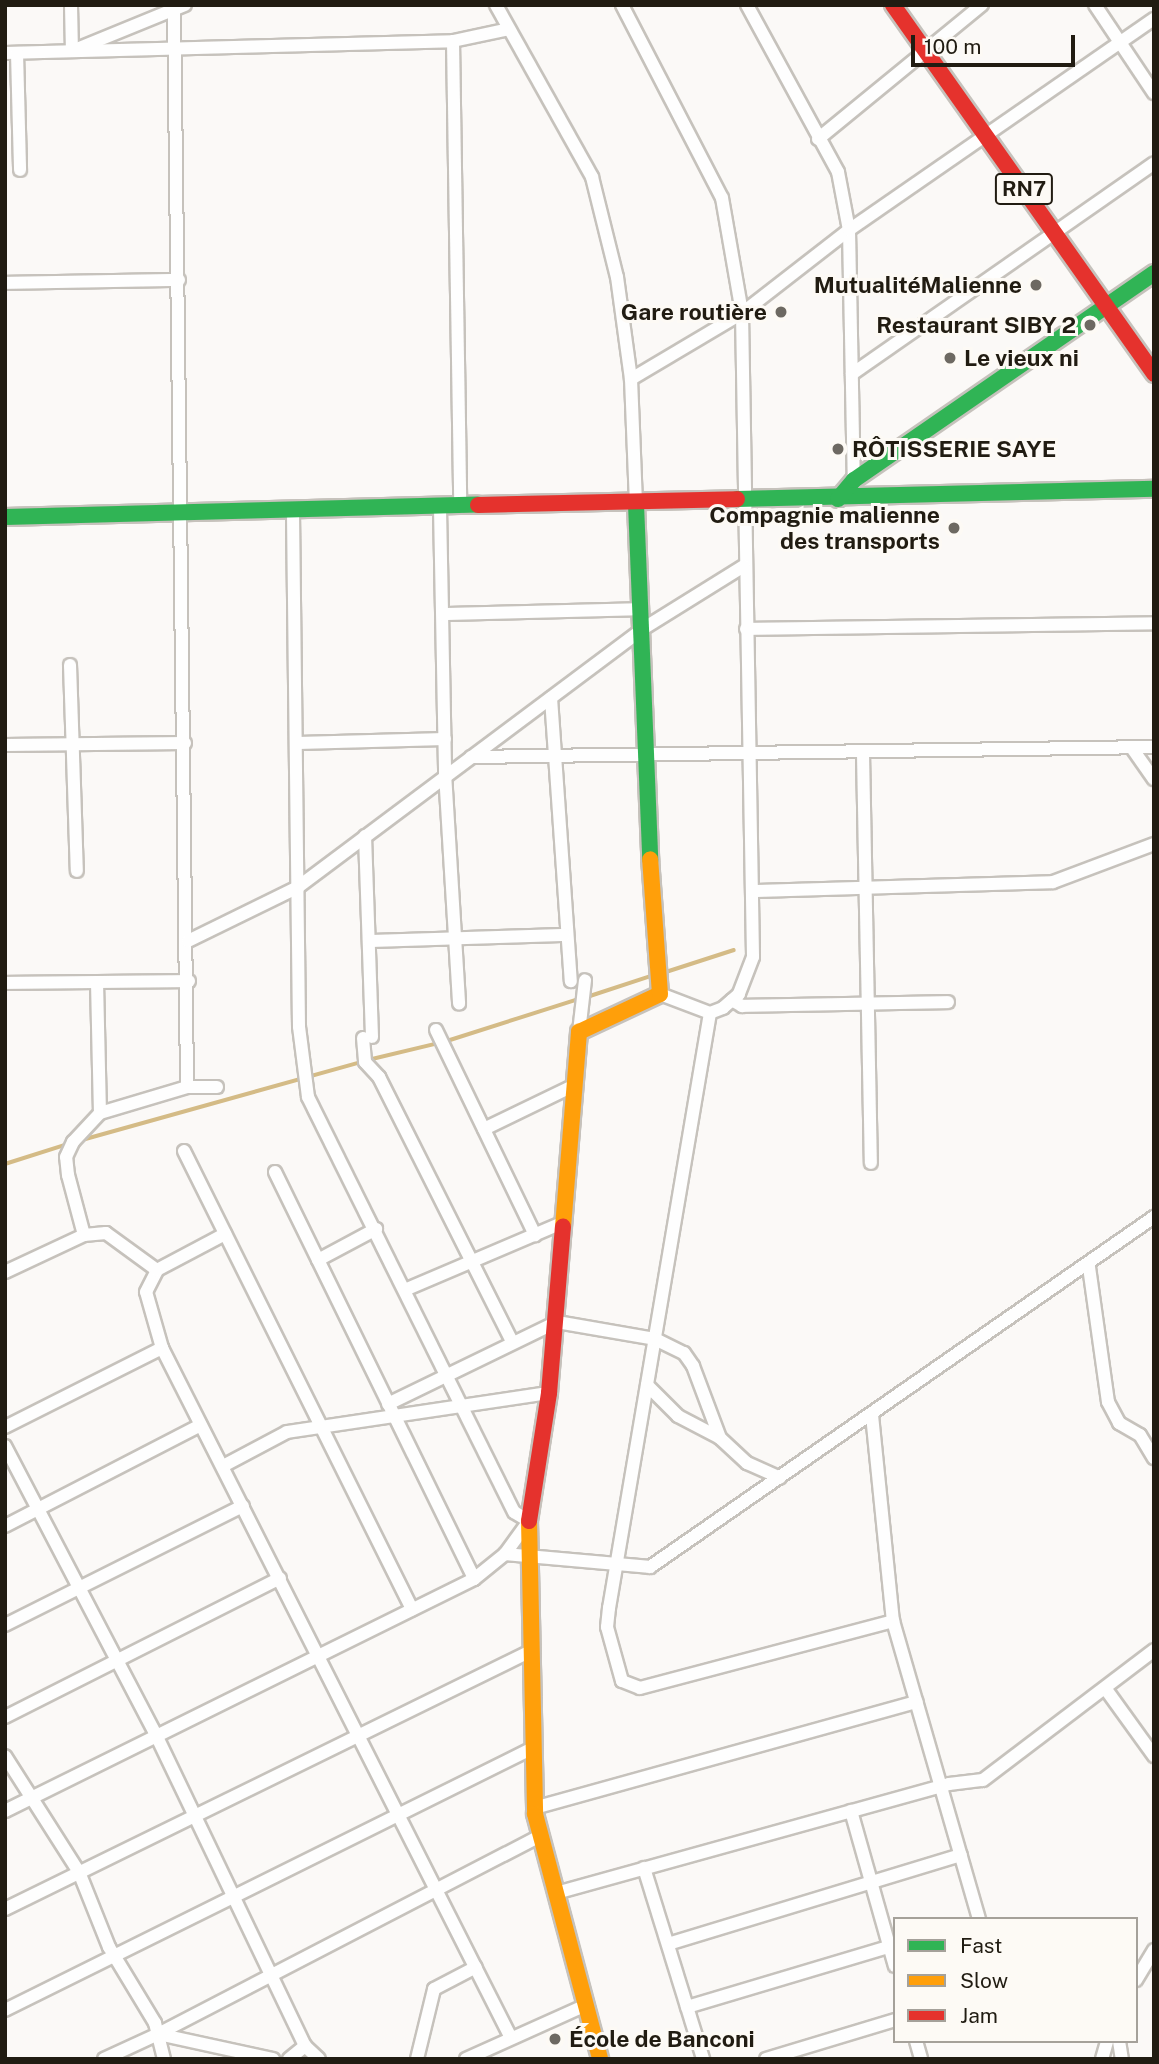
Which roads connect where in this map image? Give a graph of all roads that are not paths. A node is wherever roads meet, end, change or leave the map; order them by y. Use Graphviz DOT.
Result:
graph roads {
  1 [pos="71,5"];
  2 [pos="496,5"];
  3 [pos="622,5"];
  4 [pos="747,5"];
  5 [pos="894,5"];
  6 [pos="982,5"];
  7 [pos="1095,5"];
  8 [pos="178,7"];
  9 [pos="1154,19"];
  10 [pos="509,29"];
  11 [pos="453,41"];
  12 [pos="1122,42"];
  13 [pos="176,50"];
  14 [pos="72,51"];
  15 [pos="11,53"];
  16 [pos="925,54"];
  17 [pos="1154,93"];
  18 [pos="986,135"];
  19 [pos="818,139"];
  20 [pos="1154,163"];
  21 [pos="20,170"];
  22 [pos="849,230"];
  23 [pos="1054,233"];
  24 [pos="1154,273"];
  25 [pos="179,280"];
  26 [pos="5,283"];
  27 [pos="1107,306"];
  28 [pos="742,313"];
  29 [pos="1154,373"];
  30 [pos="852,374"];
  31 [pos="631,379"];
  32 [pos="854,480"];
  33 [pos="1154,489"];
  34 [pos="838,499"];
  35 [pos="743,502"];
  36 [pos="636,504"];
  37 [pos="440,508"];
  38 [pos="460,508"];
  39 [pos="293,510"];
  40 [pos="181,512"];
  41 [pos="5,517"];
  42 [pos="744,566"];
  43 [pos="641,609"];
  44 [pos="443,614"];
  45 [pos="1154,623"];
  46 [pos="746,629"];
  47 [pos="641,630"];
  48 [pos="70,665"];
  49 [pos="551,698"];
  50 [pos="445,739"];
  51 [pos="185,743"];
  52 [pos="298,743"];
  53 [pos="72,744"];
  54 [pos="5,745"];
  55 [pos="1154,747"];
  56 [pos="1132,748"];
  57 [pos="863,754"];
  58 [pos="748,755"];
  59 [pos="553,756"];
  60 [pos="471,757"];
  61 [pos="645,758"];
  62 [pos="445,773"];
  63 [pos="1154,779"];
  64 [pos="365,836"];
  65 [pos="1154,844"];
  66 [pos="77,871"];
  67 [pos="298,887"];
  68 [pos="863,890"];
  69 [pos="754,891"];
  70 [pos="564,935"];
  71 [pos="453,939"];
  72 [pos="188,941"];
  73 [pos="369,941"];
  74 [pos="584,980"];
  75 [pos="188,981"];
  76 [pos="571,981"];
  77 [pos="97,982"];
  78 [pos="5,983"];
  79 [pos="660,994"];
  80 [pos="732,999"];
  81 [pos="948,1002"];
  82 [pos="459,1004"];
  83 [pos="867,1006"];
  84 [pos="710,1013"];
  85 [pos="436,1030"];
  86 [pos="579,1032"];
  87 [pos="573,1086"];
  88 [pos="187,1087"];
  89 [pos="217,1087"];
  90 [pos="100,1113"];
  91 [pos="484,1129"];
  92 [pos="184,1151"];
  93 [pos="871,1163"];
  94 [pos="275,1172"];
  95 [pos="1154,1217"];
  96 [pos="564,1222"];
  97 [pos="376,1229"];
  98 [pos="225,1234"];
  99 [pos="85,1235"];
  100 [pos="535,1235"];
  101 [pos="318,1260"];
  102 [pos="472,1262"];
  103 [pos="1089,1267"];
  104 [pos="157,1270"];
  105 [pos="5,1272"];
  106 [pos="407,1289"];
  107 [pos="557,1322"];
  108 [pos="655,1339"];
  109 [pos="512,1342"];
  110 [pos="162,1348"];
  111 [pos="447,1374"];
  112 [pos="647,1385"];
  113 [pos="550,1393"];
  114 [pos="388,1404"];
  115 [pos="463,1406"];
  116 [pos="872,1415"];
  117 [pos="394,1416"];
  118 [pos="201,1424"];
  119 [pos="5,1427"];
  120 [pos="322,1427"];
  121 [pos="1154,1430"];
  122 [pos="1140,1435"];
  123 [pos="720,1438"];
  124 [pos="5,1446"];
  125 [pos="1154,1458"];
  126 [pos="223,1466"];
  127 [pos="780,1478"];
  128 [pos="243,1506"];
  129 [pos="38,1508"];
  130 [pos="529,1521"];
  131 [pos="5,1526"];
  132 [pos="530,1553"];
  133 [pos="505,1554"];
  134 [pos="616,1566"];
  135 [pos="280,1578"];
  136 [pos="474,1579"];
  137 [pos="80,1588"];
  138 [pos="412,1609"];
  139 [pos="894,1621"];
  140 [pos="5,1625"];
  141 [pos="1154,1650"];
  142 [pos="531,1651"];
  143 [pos="320,1657"];
  144 [pos="117,1661"];
  145 [pos="1105,1688"];
  146 [pos="917,1702"];
  147 [pos="5,1717"];
  148 [pos="360,1734"];
  149 [pos="157,1737"];
  150 [pos="533,1748"];
  151 [pos="5,1756"];
  152 [pos="1154,1756"];
  153 [pos="941,1786"];
  154 [pos="32,1797"];
  155 [pos="534,1808"];
  156 [pos="5,1811"];
  157 [pos="851,1811"];
  158 [pos="400,1814"];
  159 [pos="193,1816"];
  160 [pos="540,1836"];
  161 [pos="961,1855"];
  162 [pos="644,1868"];
  163 [pos="79,1872"];
  164 [pos="871,1882"];
  165 [pos="437,1889"];
  166 [pos="556,1893"];
  167 [pos="232,1897"];
  168 [pos="5,1909"];
  169 [pos="978,1917"];
  170 [pos="668,1944"];
  171 [pos="892,1946"];
  172 [pos="113,1955"];
  173 [pos="1148,1956"];
  174 [pos="476,1966"];
  175 [pos="274,1975"];
  176 [pos="1138,1976"];
  177 [pos="586,2005"];
  178 [pos="687,2007"];
  179 [pos="5,2010"];
  180 [pos="893,2021"];
  181 [pos="158,2034"];
  182 [pos="511,2038"];
  183 [pos="305,2046"];
  184 [pos="795,2055"];
  185 [pos="246,2057"];
  186 [pos="104,2059"];
  187 [pos="164,2059"];
  188 [pos="273,2059"];
  189 [pos="289,2059"];
  190 [pos="320,2059"];
  191 [pos="417,2059"];
  192 [pos="466,2059"];
  193 [pos="600,2059"];
  194 [pos="703,2059"];
  195 [pos="766,2059"];
  1 -- 14 [label="street"];
  2 -- 10 [label="street"];
  3 -- 28 [label="street"];
  4 -- 19 [label="street"];
  5 -- 16 [label="main road, RN7"];
  6 -- 16 [label="street"];
  7 -- 12 [label="street"];
  8 -- 13 [label="street"];
  8 -- 14 [label="street"];
  9 -- 12 [label="street"];
  10 -- 11 [label="street"];
  10 -- 31 [label="street"];
  11 -- 13 [label="street"];
  11 -- 38 [label="street"];
  12 -- 17 [label="street"];
  12 -- 18 [label="street"];
  13 -- 14 [label="street"];
  13 -- 25 [label="street"];
  14 -- 15 [label="street"];
  15 -- 21 [label="street"];
  16 -- 18 [label="main road, RN7"];
  16 -- 19 [label="street"];
  18 -- 22 [label="street"];
  18 -- 23 [label="main road, RN7"];
  19 -- 22 [label="street"];
  20 -- 23 [label="street"];
  22 -- 28 [label="street"];
  22 -- 30 [label="street"];
  23 -- 27 [label="main road, RN7"];
  23 -- 30 [label="street"];
  24 -- 27 [label="main road"];
  25 -- 26 [label="street"];
  25 -- 40 [label="street"];
  27 -- 29 [label="main road, RN7"];
  27 -- 32 [label="main road"];
  28 -- 31 [label="street"];
  28 -- 35 [label="street"];
  30 -- 32 [label="street"];
  31 -- 36 [label="street"];
  32 -- 34 [label="main road"];
  33 -- 34 [label="main road"];
  34 -- 35 [label="main road"];
  35 -- 36 [label="main road"];
  35 -- 42 [label="street"];
  36 -- 38 [label="main road"];
  36 -- 43 [label="main road"];
  37 -- 38 [label="main road"];
  37 -- 39 [label="main road"];
  37 -- 44 [label="street"];
  39 -- 40 [label="main road"];
  39 -- 52 [label="street"];
  40 -- 41 [label="main road"];
  40 -- 51 [label="street"];
  42 -- 46 [label="street"];
  42 -- 47 [label="street"];
  43 -- 44 [label="street"];
  43 -- 47 [label="main road"];
  44 -- 50 [label="street"];
  45 -- 46 [label="street"];
  46 -- 58 [label="street"];
  47 -- 49 [label="street"];
  47 -- 61 [label="main road"];
  48 -- 53 [label="street"];
  49 -- 59 [label="street"];
  49 -- 60 [label="street"];
  50 -- 52 [label="street"];
  50 -- 62 [label="street"];
  51 -- 53 [label="street"];
  51 -- 72 [label="street"];
  52 -- 67 [label="street"];
  53 -- 54 [label="street"];
  53 -- 66 [label="street"];
  55 -- 56 [label="street"];
  56 -- 57 [label="street"];
  56 -- 63 [label="street"];
  57 -- 58 [label="street"];
  57 -- 68 [label="street"];
  58 -- 61 [label="street"];
  58 -- 69 [label="street"];
  59 -- 60 [label="street"];
  59 -- 61 [label="street"];
  59 -- 70 [label="street"];
  60 -- 62 [label="street"];
  61 -- 79 [label="main road"];
  62 -- 64 [label="street"];
  62 -- 71 [label="street"];
  64 -- 67 [label="street"];
  64 -- 73 [label="street"];
  65 -- 68 [label="street"];
  67 -- 72 [label="street"];
  67 -- 97 [label="street"];
  68 -- 69 [label="street"];
  68 -- 83 [label="street"];
  69 -- 80 [label="street"];
  70 -- 71 [label="street"];
  70 -- 76 [label="street"];
  71 -- 73 [label="street"];
  71 -- 82 [label="street"];
  72 -- 75 [label="street"];
  73 -- 102 [label="street"];
  74 -- 86 [label="street"];
  75 -- 77 [label="street"];
  75 -- 88 [label="street"];
  77 -- 78 [label="street"];
  77 -- 90 [label="street"];
  79 -- 84 [label="street"];
  79 -- 86 [label="main road"];
  80 -- 83 [label="street"];
  80 -- 84 [label="street"];
  81 -- 83 [label="street"];
  83 -- 93 [label="street"];
  84 -- 108 [label="street"];
  85 -- 91 [label="street"];
  86 -- 87 [label="main road"];
  87 -- 91 [label="street"];
  87 -- 96 [label="main road"];
  88 -- 89 [label="street"];
  88 -- 90 [label="street"];
  90 -- 99 [label="street"];
  91 -- 100 [label="street"];
  92 -- 98 [label="street"];
  94 -- 101 [label="street"];
  95 -- 103 [label="street"];
  96 -- 100 [label="street"];
  96 -- 107 [label="main road"];
  97 -- 101 [label="street"];
  97 -- 106 [label="street"];
  98 -- 104 [label="street"];
  98 -- 120 [label="street"];
  99 -- 104 [label="street"];
  99 -- 105 [label="street"];
  100 -- 102 [label="street"];
  101 -- 114 [label="street"];
  102 -- 106 [label="street"];
  102 -- 109 [label="street"];
  103 -- 116 [label="street"];
  103 -- 122 [label="street"];
  104 -- 110 [label="street"];
  106 -- 111 [label="street"];
  107 -- 108 [label="street"];
  107 -- 109 [label="street"];
  107 -- 113 [label="main road"];
  108 -- 112 [label="street"];
  108 -- 123 [label="street"];
  109 -- 111 [label="street"];
  110 -- 118 [label="street"];
  110 -- 119 [label="street"];
  111 -- 114 [label="street"];
  111 -- 115 [label="street"];
  112 -- 123 [label="street"];
  112 -- 134 [label="street"];
  113 -- 115 [label="street"];
  113 -- 130 [label="main road"];
  114 -- 117 [label="street"];
  115 -- 117 [label="street"];
  115 -- 130 [label="street"];
  116 -- 127 [label="street"];
  116 -- 139 [label="street"];
  117 -- 120 [label="street"];
  117 -- 136 [label="street"];
  118 -- 126 [label="street"];
  118 -- 129 [label="street"];
  120 -- 126 [label="street"];
  120 -- 138 [label="street"];
  121 -- 122 [label="street"];
  122 -- 125 [label="street"];
  123 -- 127 [label="street"];
  124 -- 129 [label="street"];
  126 -- 128 [label="street"];
  127 -- 134 [label="street"];
  128 -- 135 [label="street"];
  128 -- 137 [label="street"];
  129 -- 131 [label="street"];
  129 -- 137 [label="street"];
  130 -- 132 [label="main road"];
  130 -- 133 [label="street"];
  132 -- 133 [label="street"];
  132 -- 134 [label="street"];
  132 -- 142 [label="main road"];
  133 -- 136 [label="street"];
  134 -- 139 [label="street"];
  135 -- 143 [label="street"];
  135 -- 144 [label="street"];
  136 -- 138 [label="street"];
  137 -- 140 [label="street"];
  137 -- 144 [label="street"];
  138 -- 143 [label="street"];
  139 -- 146 [label="street"];
  141 -- 145 [label="street"];
  142 -- 148 [label="street"];
  142 -- 150 [label="main road"];
  143 -- 148 [label="street"];
  143 -- 149 [label="street"];
  144 -- 147 [label="street"];
  144 -- 149 [label="street"];
  145 -- 152 [label="street"];
  145 -- 153 [label="street"];
  146 -- 153 [label="street"];
  146 -- 155 [label="street"];
  148 -- 158 [label="street"];
  148 -- 159 [label="street"];
  149 -- 154 [label="street"];
  149 -- 159 [label="street"];
  150 -- 155 [label="main road"];
  150 -- 158 [label="street"];
  151 -- 154 [label="street"];
  153 -- 157 [label="street"];
  153 -- 161 [label="street"];
  154 -- 156 [label="street"];
  154 -- 163 [label="street"];
  155 -- 160 [label="main road"];
  157 -- 162 [label="street"];
  157 -- 164 [label="street"];
  158 -- 165 [label="street"];
  158 -- 167 [label="street"];
  159 -- 163 [label="street"];
  159 -- 167 [label="street"];
  160 -- 165 [label="street"];
  160 -- 166 [label="main road"];
  161 -- 164 [label="street"];
  161 -- 169 [label="street"];
  162 -- 166 [label="street"];
  162 -- 170 [label="street"];
  163 -- 168 [label="street"];
  163 -- 172 [label="street"];
  164 -- 170 [label="street"];
  164 -- 171 [label="street"];
  165 -- 174 [label="street"];
  165 -- 175 [label="street"];
  166 -- 177 [label="main road"];
  167 -- 172 [label="street"];
  167 -- 175 [label="street"];
  170 -- 178 [label="street"];
  171 -- 178 [label="street"];
  172 -- 179 [label="street"];
  172 -- 181 [label="street"];
  173 -- 176 [label="street"];
  174 -- 182 [label="street"];
  174 -- 191 [label="street"];
  175 -- 181 [label="street"];
  175 -- 183 [label="street"];
  177 -- 182 [label="street"];
  177 -- 193 [label="main road"];
  178 -- 194 [label="street"];
  180 -- 184 [label="street"];
  181 -- 185 [label="street"];
  181 -- 186 [label="street"];
  181 -- 187 [label="street"];
  182 -- 192 [label="street"];
  183 -- 189 [label="street"];
  183 -- 190 [label="street"];
  184 -- 195 [label="street"];
  185 -- 188 [label="street"];
}
